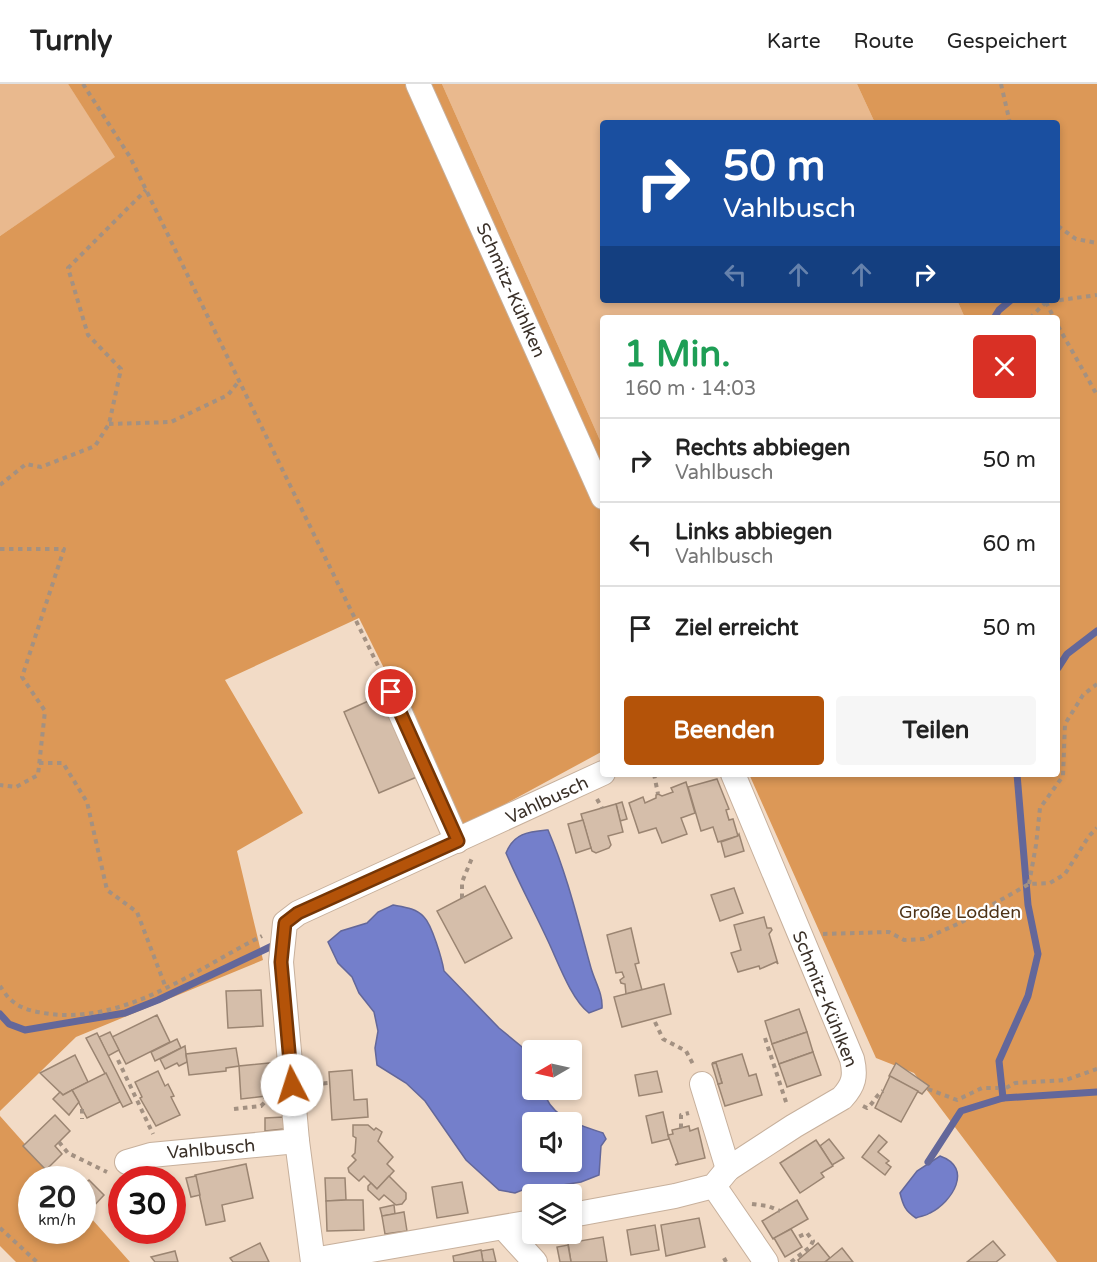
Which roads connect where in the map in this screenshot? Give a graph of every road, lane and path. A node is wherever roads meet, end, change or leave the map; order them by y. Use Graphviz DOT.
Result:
graph roads {
  1 [pos="83,84"];
  2 [pos="418,84"];
  3 [pos="1001,84"];
  4 [pos="1009,120"];
  5 [pos="146,190"];
  6 [pos="1060,227"];
  7 [pos="1097,243"];
  8 [pos="1097,295"];
  9 [pos="1060,300"];
  10 [pos="1045,303"];
  11 [pos="1033,315"];
  12 [pos="1060,330"];
  13 [pos="239,381"];
  14 [pos="1097,395"];
  15 [pos="109,424"];
  16 [pos="0,485"];
  17 [pos="600,490"];
  18 [pos="0,549"];
  19 [pos="1097,684"];
  20 [pos="391,692"];
  21 [pos="39,763"];
  22 [pos="600,774"];
  23 [pos="655,777"];
  24 [pos="734,777"];
  25 [pos="0,785"];
  26 [pos="658,794"];
  27 [pos="1097,828"];
  28 [pos="483,829"];
  29 [pos="458,841"];
  30 [pos="1029,884"];
  31 [pos="462,898"];
  32 [pos="285,923"];
  33 [pos="802,939"];
  34 [pos="0,986"];
  35 [pos="166,988"];
  36 [pos="655,1022"];
  37 [pos="765,1038"];
  38 [pos="118,1060"];
  39 [pos="1097,1069"];
  40 [pos="699,1078"];
  41 [pos="998,1088"];
  42 [pos="1006,1088"];
  43 [pos="928,1089"];
  44 [pos="266,1096"];
  45 [pos="82,1109"];
  46 [pos="234,1109"];
  47 [pos="82,1119"];
  48 [pos="794,1126"];
  49 [pos="297,1141"];
  50 [pos="59,1142"];
  51 [pos="162,1154"];
  52 [pos="112,1166"];
  53 [pos="125,1166"];
  54 [pos="721,1178"];
  55 [pos="582,1213"];
  56 [pos="522,1224"];
  57 [pos="0,1228"];
  58 [pos="504,1228"];
  59 [pos="796,1238"];
  60 [pos="313,1261"];
  61 [pos="37,1262"];
  62 [pos="535,1262"];
  63 [pos="766,1262"];
  64 [pos="791,1262"];
  1 -- 5 [label="path"];
  2 -- 17 [label="street, Schmitz-Kühlken"];
  3 -- 4 [label="path"];
  5 -- 13 [label="path"];
  5 -- 15 [label="path"];
  6 -- 7 [label="path"];
  8 -- 9 [label="path"];
  10 -- 11 [label="path"];
  12 -- 14 [label="path"];
  13 -- 15 [label="path"];
  13 -- 20 [label="path"];
  15 -- 16 [label="path"];
  18 -- 21 [label="path"];
  19 -- 30 [label="path"];
  20 -- 29 [label="street"];
  21 -- 25 [label="path"];
  21 -- 35 [label="path"];
  22 -- 28 [label="street, Vahlbusch"];
  23 -- 26 [label="path"];
  24 -- 33 [label="street, Schmitz-Kühlken"];
  27 -- 30 [label="path"];
  28 -- 29 [label="street, Vahlbusch"];
  28 -- 31 [label="path"];
  29 -- 32 [label="street, Vahlbusch"];
  30 -- 33 [label="path"];
  32 -- 35 [label="path"];
  32 -- 49 [label="street"];
  33 -- 48 [label="street, Schmitz-Kühlken"];
  34 -- 35 [label="path"];
  36 -- 40 [label="path"];
  37 -- 48 [label="path"];
  38 -- 51 [label="path"];
  39 -- 42 [label="path"];
  40 -- 54 [label="street"];
  41 -- 43 [label="path"];
  44 -- 46 [label="path"];
  45 -- 47 [label="path"];
  48 -- 54 [label="street, Schmitz-Kühlken"];
  49 -- 51 [label="street, Vahlbusch"];
  49 -- 60 [label="street"];
  50 -- 52 [label="path"];
  51 -- 53 [label="street, Vahlbusch"];
  54 -- 55 [label="street, Schmitz-Kühlken"];
  54 -- 63 [label="street"];
  56 -- 58 [label="street"];
  57 -- 61 [label="path"];
  58 -- 60 [label="street"];
  58 -- 62 [label="street"];
  59 -- 64 [label="path"];
}
